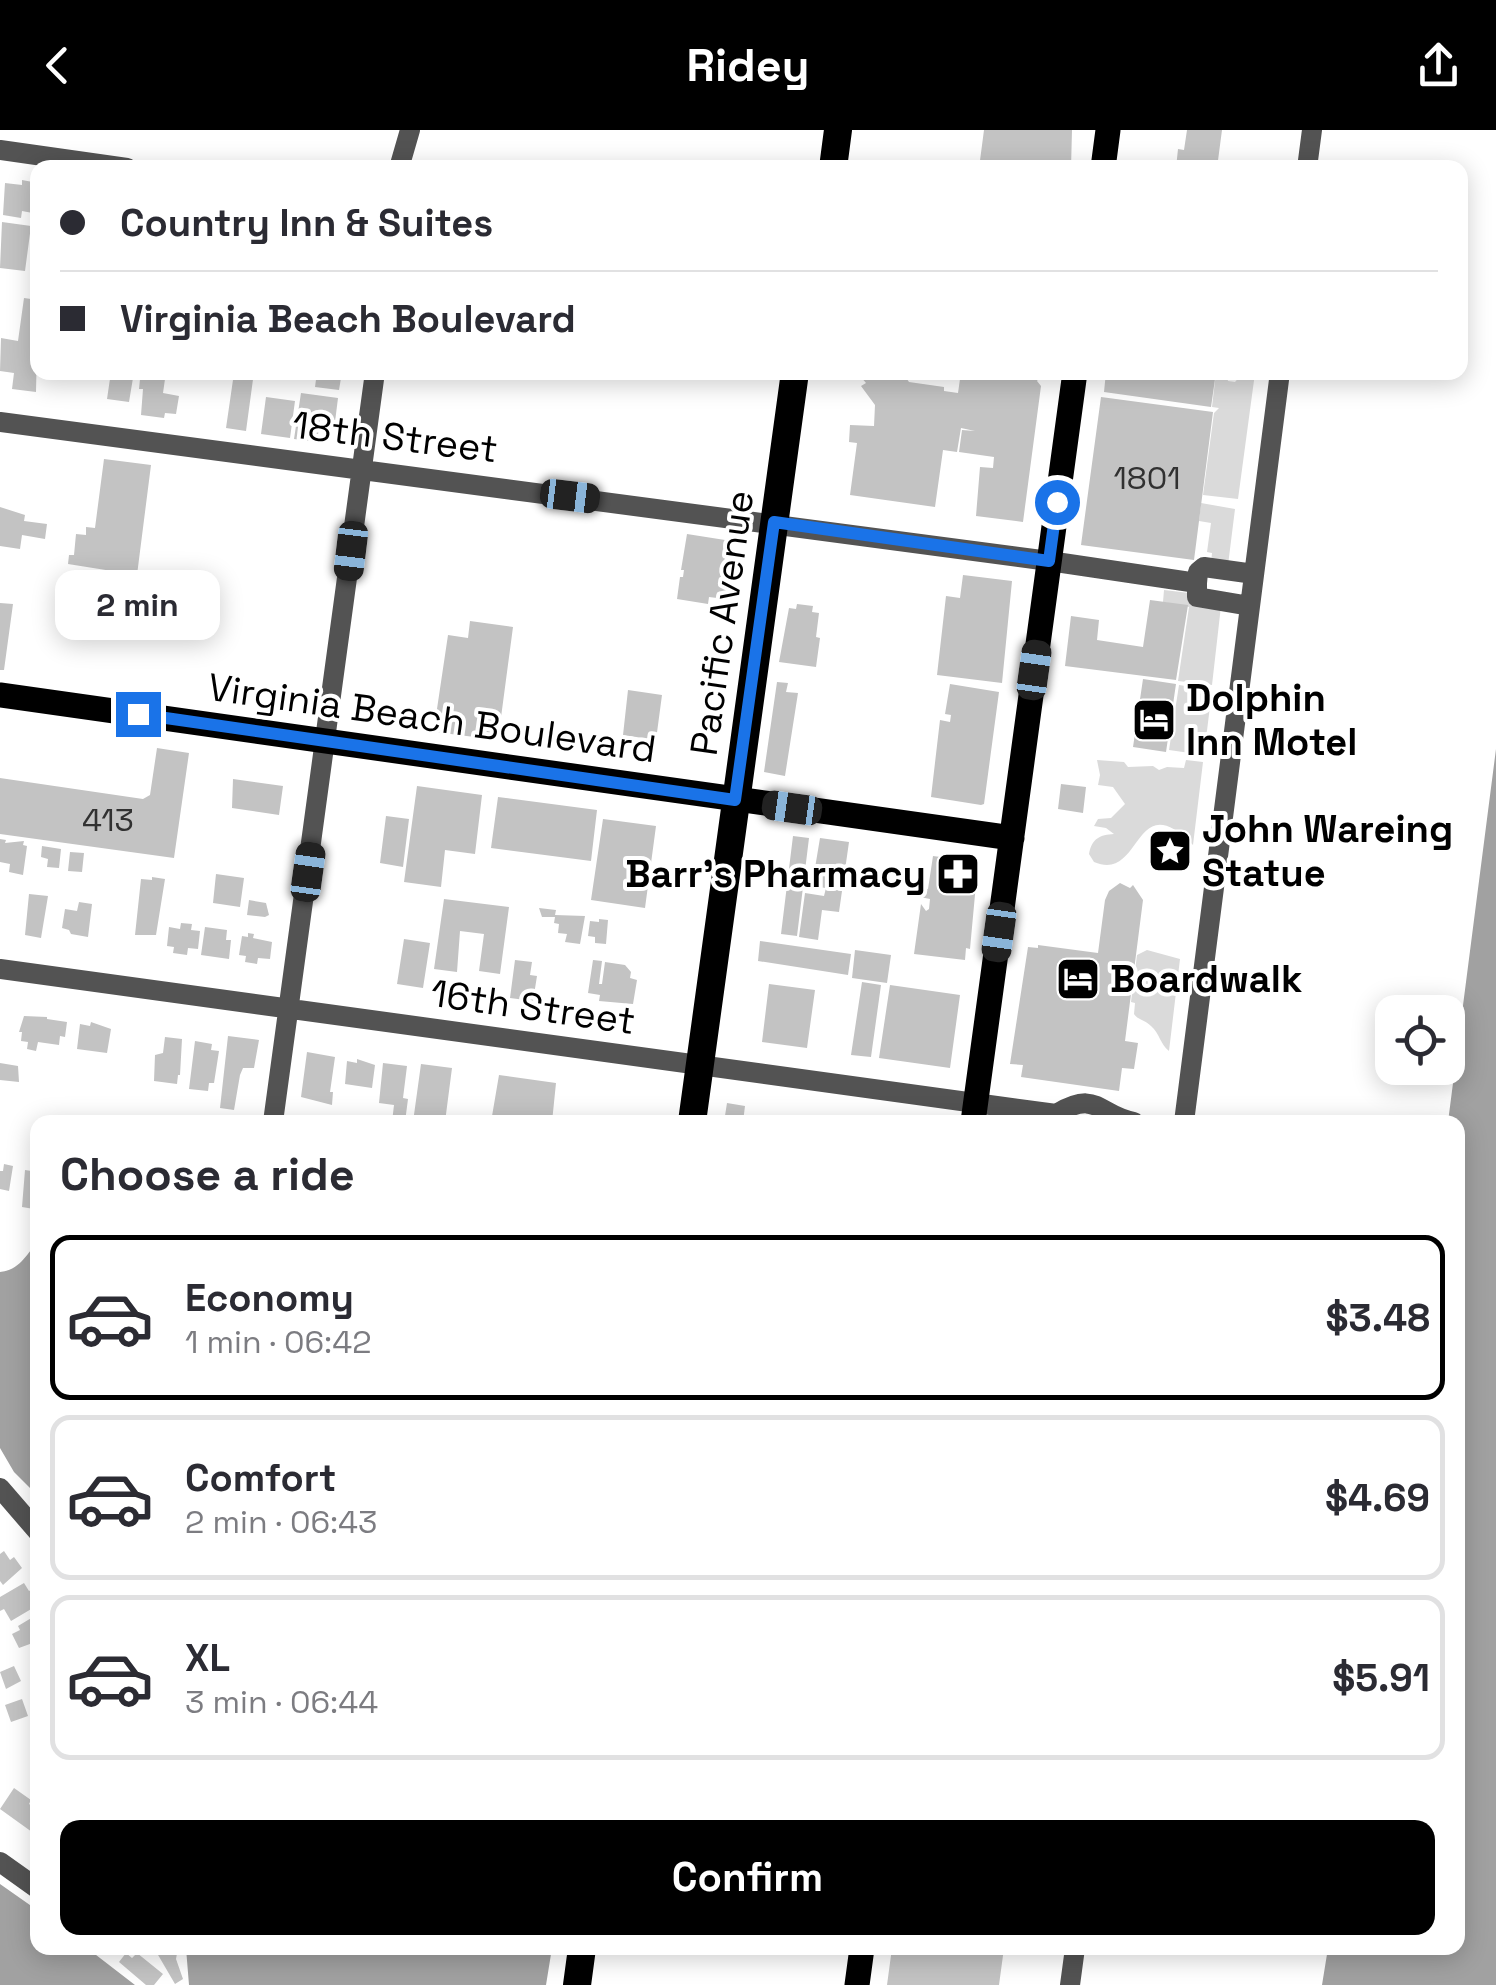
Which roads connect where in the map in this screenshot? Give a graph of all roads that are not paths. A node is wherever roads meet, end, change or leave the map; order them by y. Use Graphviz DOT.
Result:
graph roads {
  1 [pos="410,130"];
  2 [pos="820,130"];
  3 [pos="838,130"];
  4 [pos="1108,130"];
  5 [pos="1312,130"];
  6 [pos="0,150"];
  7 [pos="70,160"];
  8 [pos="402,160"];
  9 [pos="816,160"];
  10 [pos="834,160"];
  11 [pos="1104,160"];
  12 [pos="1308,160"];
  13 [pos="374,380"];
  14 [pos="794,380"];
  15 [pos="1074,380"];
  16 [pos="1279,380"];
  17 [pos="0,422"];
  18 [pos="362,468"];
  19 [pos="774,522"];
  20 [pos="1049,561"];
  21 [pos="1254,574"];
  22 [pos="1197,582"];
  23 [pos="1250,606"];
  24 [pos="0,694"];
  25 [pos="327,741"];
  26 [pos="735,800"];
  27 [pos="1012,838"];
  28 [pos="0,969"];
  29 [pos="288,1008"];
  30 [pos="700,1065"];
  31 [pos="974,1113"];
  32 [pos="274,1115"];
  33 [pos="693,1115"];
  34 [pos="1009,1115"];
  35 [pos="1065,1115"];
  36 [pos="1113,1115"];
  37 [pos="1185,1115"];
  38 [pos="0,1488"];
  39 [pos="30,1523"];
  40 [pos="0,1862"];
  41 [pos="30,1883"];
  42 [pos="581,1955"];
  43 [pos="861,1955"];
  44 [pos="1075,1955"];
  45 [pos="576,1985"];
  46 [pos="857,1985"];
  47 [pos="1070,1985"];
  1 -- 8 [label="street"];
  2 -- 9 [label="highway"];
  3 -- 10 [label="highway"];
  4 -- 11 [label="main road"];
  5 -- 12 [label="street"];
  6 -- 7 [label="street"];
  13 -- 18 [label="street"];
  14 -- 19 [label="highway, Pacific Avenue"];
  15 -- 20 [label="main road"];
  16 -- 21 [label="street"];
  17 -- 18 [label="street, 18th Street"];
  18 -- 19 [label="street, 18th Street"];
  18 -- 25 [label="street"];
  19 -- 20 [label="street, 18th Street"];
  19 -- 26 [label="highway, Pacific Avenue"];
  20 -- 22 [label="street, 18th Street"];
  20 -- 27 [label="main road"];
  21 -- 22 [label="street, 18th Street"];
  21 -- 23 [label="street"];
  22 -- 23 [label="street, 18th Street"];
  23 -- 37 [label="street"];
  24 -- 25 [label="main road, Virginia Beach Boulevard"];
  25 -- 26 [label="main road, Virginia Beach Boulevard"];
  25 -- 29 [label="street"];
  26 -- 27 [label="main road, Virginia Beach Boulevard"];
  26 -- 30 [label="highway, Pacific Avenue"];
  27 -- 31 [label="main road"];
  28 -- 29 [label="street, 16th Street"];
  29 -- 30 [label="street, 16th Street"];
  29 -- 32 [label="street"];
  30 -- 31 [label="street, 16th Street"];
  30 -- 33 [label="highway, Pacific Avenue"];
  31 -- 34 [label="street, 16th Street"];
  35 -- 36 [label="street, 16th Street"];
  38 -- 39 [label="street"];
  40 -- 41 [label="street"];
  42 -- 45 [label="highway"];
  43 -- 46 [label="main road"];
  44 -- 47 [label="street"];
}
